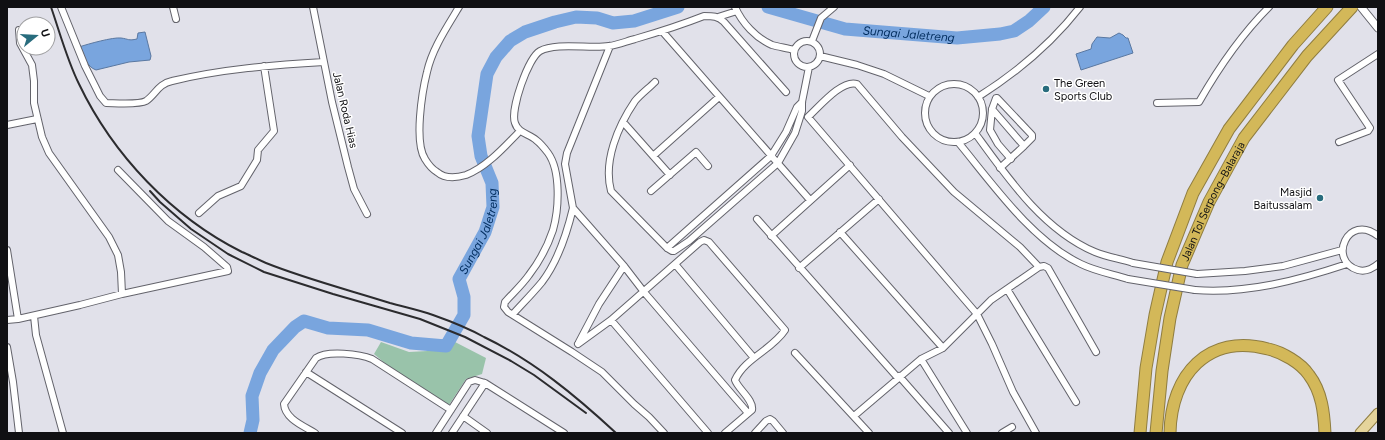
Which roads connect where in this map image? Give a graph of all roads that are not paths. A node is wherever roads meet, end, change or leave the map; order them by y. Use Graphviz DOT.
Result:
graph roads {
  1 [pos="61,7"];
  2 [pos="173,7"];
  3 [pos="313,7"];
  4 [pos="459,7"];
  5 [pos="834,7"];
  6 [pos="1080,7"];
  7 [pos="1269,7"];
  8 [pos="1327,7"];
  9 [pos="1352,7"];
  10 [pos="1362,8"];
  11 [pos="736,9"];
  12 [pos="718,16"];
  13 [pos="176,19"];
  14 [pos="1378,28"];
  15 [pos="662,32"];
  16 [pos="812,42"];
  17 [pos="610,46"];
  18 [pos="794,50"];
  19 [pos="1378,54"];
  20 [pos="27,56"];
  21 [pos="820,56"];
  22 [pos="324,62"];
  23 [pos="264,66"];
  24 [pos="808,67"];
  25 [pos="655,82"];
  26 [pos="786,92"];
  27 [pos="929,96"];
  28 [pos="719,97"];
  29 [pos="978,97"];
  30 [pos="802,102"];
  31 [pos="1157,103"];
  32 [pos="992,109"];
  33 [pos="37,119"];
  34 [pos="623,122"];
  35 [pos="7,125"];
  36 [pos="520,131"];
  37 [pos="975,133"];
  38 [pos="958,142"];
  39 [pos="1339,142"];
  40 [pos="1024,146"];
  41 [pos="653,156"];
  42 [pos="772,156"];
  43 [pos="1011,159"];
  44 [pos="778,163"];
  45 [pos="850,165"];
  46 [pos="708,166"];
  47 [pos="1000,168"];
  48 [pos="118,170"];
  49 [pos="670,175"];
  50 [pos="651,191"];
  51 [pos="879,199"];
  52 [pos="810,200"];
  53 [pos="573,208"];
  54 [pos="198,213"];
  55 [pos="367,214"];
  56 [pos="757,219"];
  57 [pos="840,232"];
  58 [pos="771,236"];
  59 [pos="1378,236"];
  60 [pos="667,248"];
  61 [pos="7,250"];
  62 [pos="1342,250"];
  63 [pos="675,264"];
  64 [pos="1348,264"];
  65 [pos="624,266"];
  66 [pos="1039,267"];
  67 [pos="799,268"];
  68 [pos="1376,268"];
  69 [pos="1007,289"];
  70 [pos="644,292"];
  71 [pos="122,294"];
  72 [pos="513,314"];
  73 [pos="977,314"];
  74 [pos="34,316"];
  75 [pos="18,319"];
  76 [pos="7,320"];
  77 [pos="611,320"];
  78 [pos="578,344"];
  79 [pos="7,347"];
  80 [pos="943,348"];
  81 [pos="572,352"];
  82 [pos="1096,352"];
  83 [pos="795,353"];
  84 [pos="754,358"];
  85 [pos="921,359"];
  86 [pos="306,372"];
  87 [pos="899,377"];
  88 [pos="484,383"];
  89 [pos="1076,402"];
  90 [pos="451,410"];
  91 [pos="748,413"];
  92 [pos="1378,413"];
  93 [pos="463,416"];
  94 [pos="854,416"];
  95 [pos="1012,427"];
  96 [pos="19,433"];
  97 [pos="63,433"];
  98 [pos="315,433"];
  99 [pos="402,433"];
  100 [pos="436,433"];
  101 [pos="452,433"];
  102 [pos="487,433"];
  103 [pos="564,433"];
  104 [pos="664,433"];
  105 [pos="708,433"];
  106 [pos="725,433"];
  107 [pos="755,433"];
  108 [pos="784,433"];
  109 [pos="869,433"];
  110 [pos="949,433"];
  111 [pos="967,433"];
  112 [pos="1002,433"];
  113 [pos="1036,433"];
  114 [pos="1140,433"];
  115 [pos="1156,433"];
  116 [pos="1170,433"];
  117 [pos="1325,433"];
  118 [pos="1360,433"];
  1 -- 23 [label="street"];
  2 -- 13 [label="street"];
  3 -- 22 [label="street, Jalan Roda Hias"];
  4 -- 36 [label="street"];
  5 -- 16 [label="street"];
  6 -- 29 [label="street"];
  7 -- 31 [label="street"];
  8 -- 114 [label="highway, Jalan Tol Serpong–Balaraja"];
  9 -- 115 [label="highway, Jalan Tol Serpong–Balaraja"];
  10 -- 14 [label="street"];
  11 -- 12 [label="street"];
  11 -- 18 [label="street"];
  12 -- 15 [label="street"];
  12 -- 26 [label="street"];
  15 -- 17 [label="street"];
  15 -- 28 [label="street"];
  16 -- 18 [label="street"];
  16 -- 21 [label="street"];
  17 -- 36 [label="street"];
  17 -- 53 [label="street"];
  18 -- 24 [label="street"];
  19 -- 39 [label="street"];
  20 -- 33 [label="street"];
  21 -- 24 [label="street"];
  21 -- 27 [label="street"];
  22 -- 23 [label="street"];
  22 -- 55 [label="street, Jalan Roda Hias"];
  23 -- 54 [label="street"];
  24 -- 30 [label="street"];
  25 -- 34 [label="street"];
  27 -- 29 [label="street"];
  27 -- 38 [label="street"];
  28 -- 41 [label="street"];
  28 -- 42 [label="street"];
  29 -- 37 [label="street"];
  30 -- 42 [label="street"];
  30 -- 44 [label="street"];
  32 -- 40 [label="street"];
  32 -- 40 [label="street"];
  32 -- 43 [label="street"];
  33 -- 35 [label="street"];
  33 -- 71 [label="street"];
  34 -- 41 [label="street"];
  34 -- 60 [label="street"];
  36 -- 72 [label="street"];
  37 -- 38 [label="street"];
  37 -- 47 [label="street"];
  38 -- 64 [label="street, bridge"];
  40 -- 43 [label="street"];
  41 -- 49 [label="street"];
  42 -- 44 [label="street"];
  42 -- 60 [label="street"];
  43 -- 47 [label="street"];
  44 -- 52 [label="street"];
  44 -- 60 [label="street"];
  45 -- 51 [label="street"];
  45 -- 52 [label="street"];
  45 -- 66 [label="street"];
  46 -- 49 [label="street"];
  47 -- 62 [label="street, bridge"];
  48 -- 71 [label="street"];
  49 -- 50 [label="street"];
  51 -- 57 [label="street"];
  51 -- 73 [label="street"];
  52 -- 58 [label="street"];
  53 -- 65 [label="street"];
  53 -- 72 [label="street"];
  56 -- 58 [label="street"];
  57 -- 67 [label="street"];
  57 -- 80 [label="street"];
  58 -- 67 [label="street"];
  59 -- 62 [label="street"];
  61 -- 75 [label="street"];
  62 -- 64 [label="street"];
  63 -- 70 [label="street"];
  63 -- 84 [label="street"];
  63 -- 84 [label="street"];
  64 -- 68 [label="street"];
  65 -- 70 [label="street"];
  65 -- 78 [label="street"];
  66 -- 69 [label="street"];
  66 -- 82 [label="street"];
  67 -- 87 [label="street"];
  69 -- 73 [label="street"];
  69 -- 89 [label="street"];
  70 -- 77 [label="street"];
  70 -- 91 [label="street"];
  71 -- 74 [label="street"];
  72 -- 81 [label="street"];
  73 -- 80 [label="street"];
  73 -- 113 [label="street"];
  74 -- 75 [label="street"];
  74 -- 97 [label="street"];
  75 -- 76 [label="street"];
  77 -- 78 [label="street"];
  77 -- 105 [label="street"];
  78 -- 81 [label="street"];
  79 -- 96 [label="street"];
  80 -- 85 [label="street"];
  81 -- 104 [label="street"];
  83 -- 94 [label="street"];
  84 -- 91 [label="street"];
  85 -- 87 [label="street"];
  85 -- 111 [label="street"];
  86 -- 90 [label="street"];
  86 -- 98 [label="street"];
  86 -- 99 [label="street"];
  87 -- 94 [label="street"];
  87 -- 110 [label="street"];
  88 -- 90 [label="street"];
  88 -- 93 [label="street"];
  88 -- 103 [label="street"];
  90 -- 100 [label="street"];
  91 -- 106 [label="street"];
  92 -- 118 [label="main road"];
  93 -- 101 [label="street"];
  93 -- 102 [label="street"];
  94 -- 109 [label="street"];
  95 -- 112 [label="street"];
  107 -- 108 [label="street"];
  116 -- 117 [label="highway"];
}
